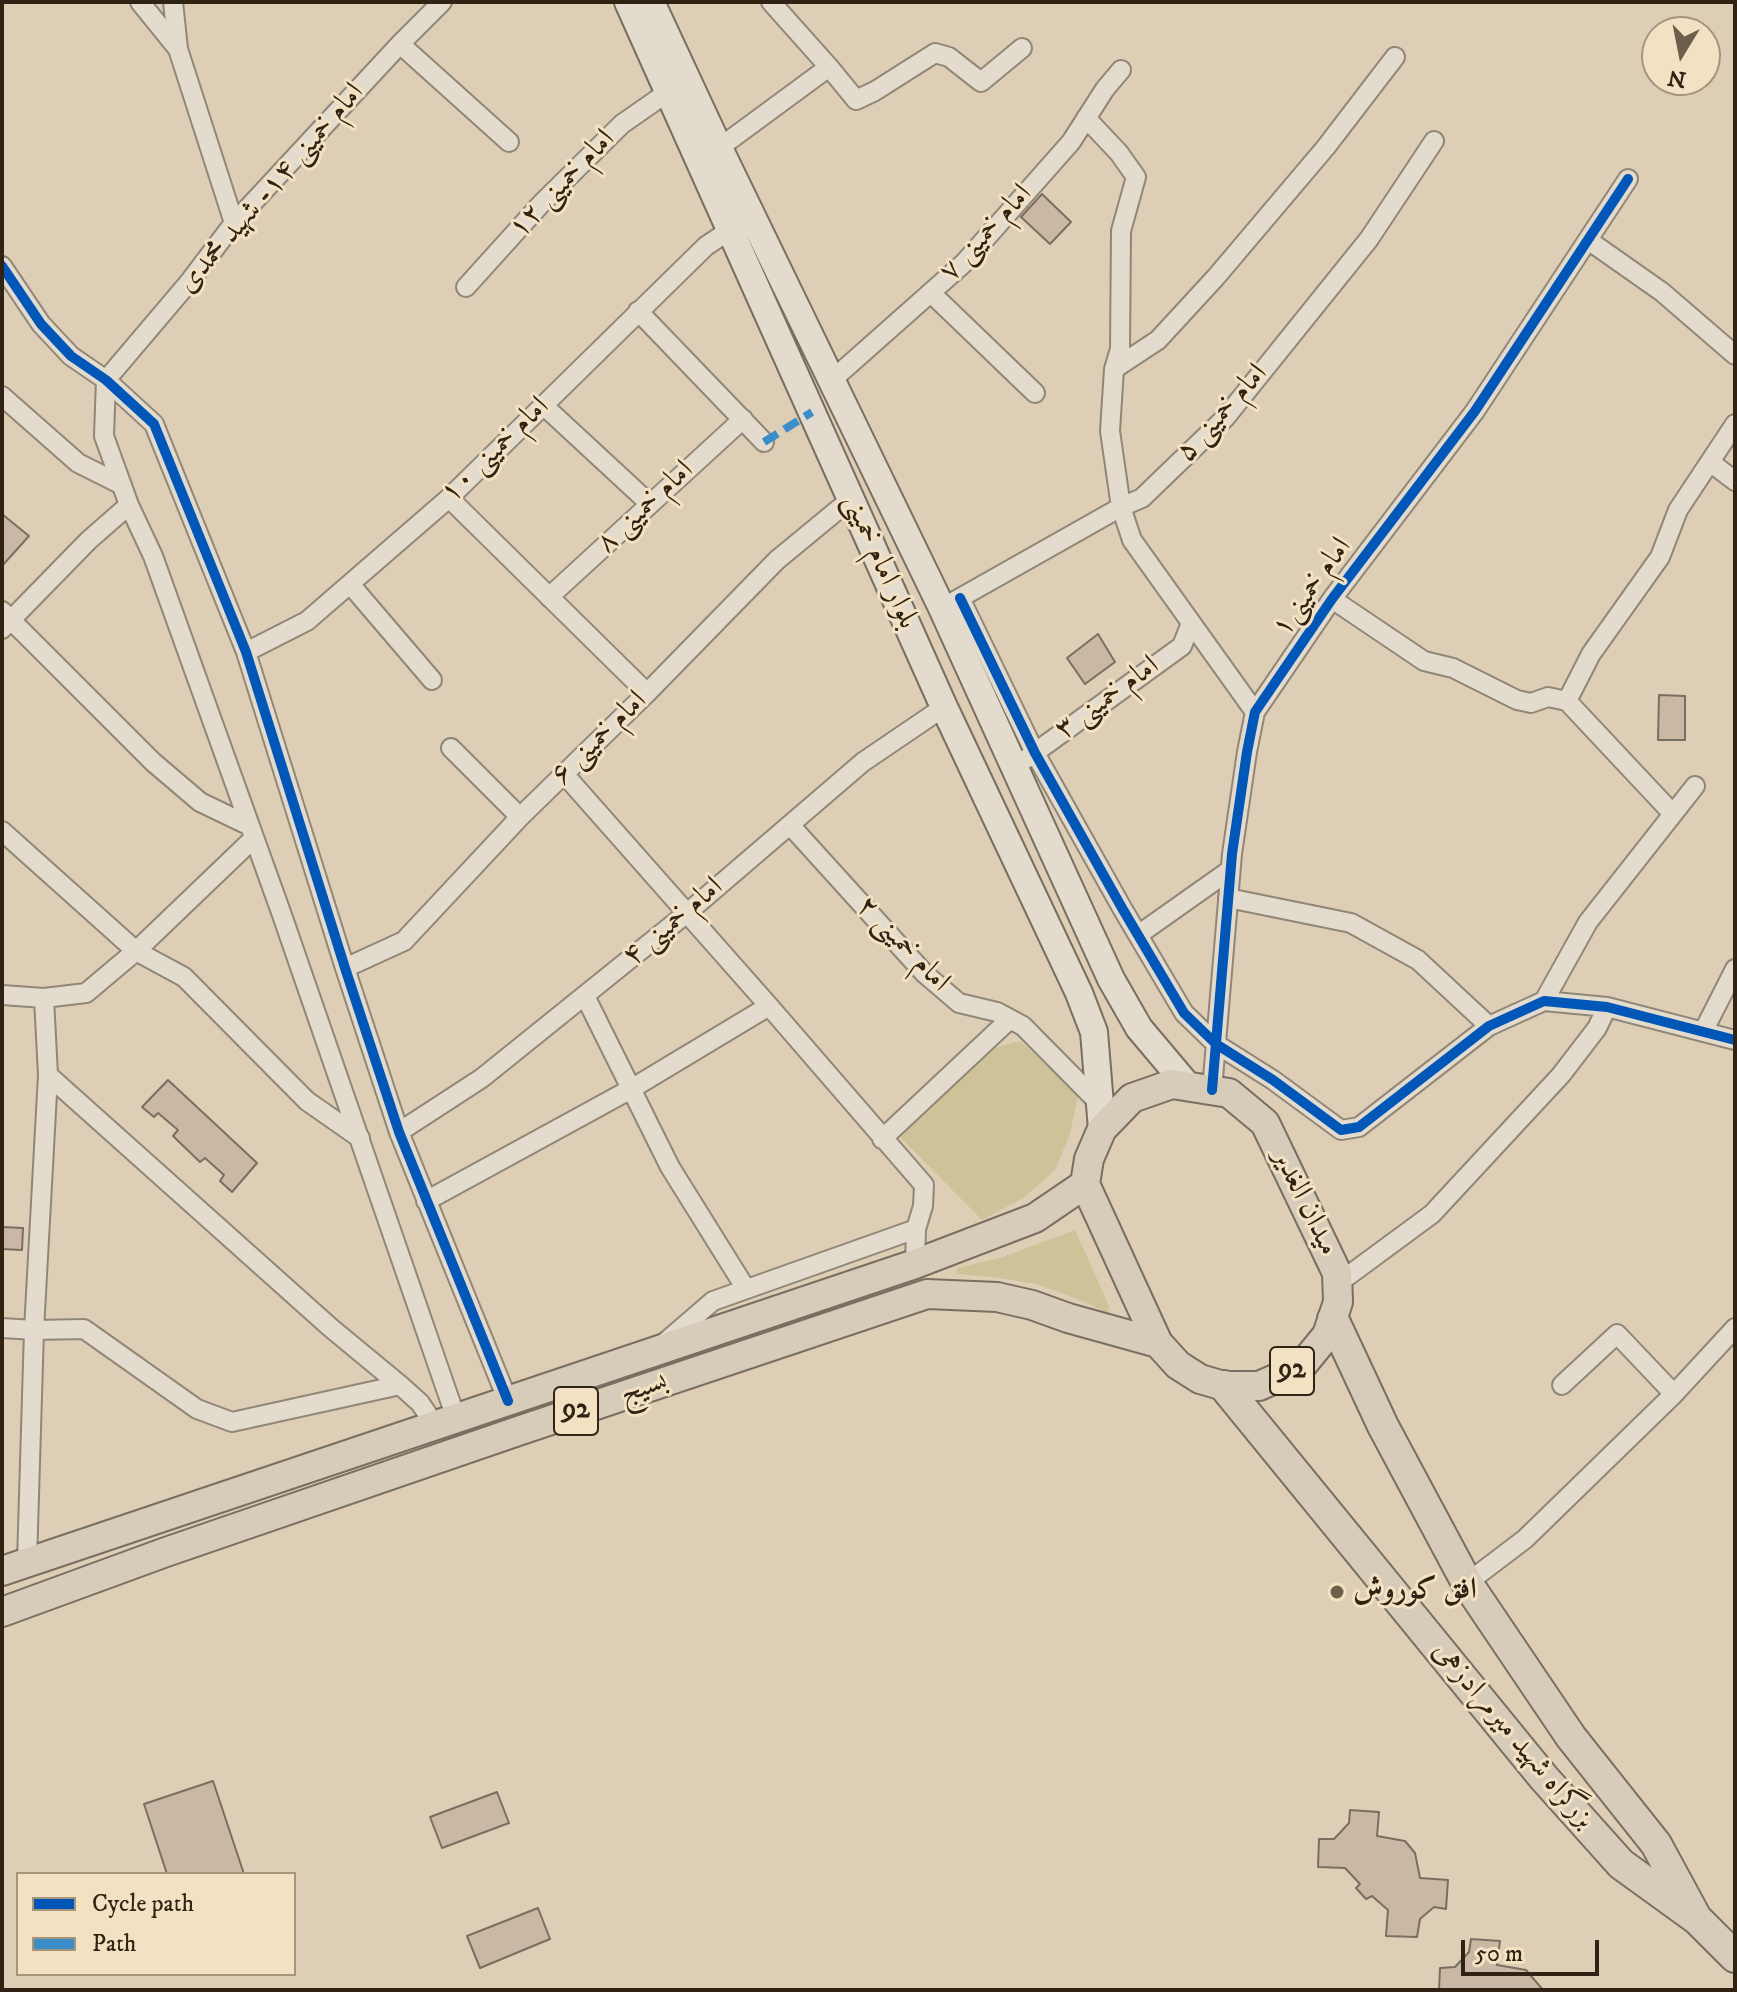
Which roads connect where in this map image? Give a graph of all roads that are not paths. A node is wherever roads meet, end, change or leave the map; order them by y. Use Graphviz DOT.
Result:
graph roads {
  1 [pos="140,2"];
  2 [pos="173,2"];
  3 [pos="442,2"];
  4 [pos="628,2"];
  5 [pos="651,2"];
  6 [pos="771,2"];
  7 [pos="400,44"];
  8 [pos="1022,48"];
  9 [pos="178,49"];
  10 [pos="1395,57"];
  11 [pos="829,67"];
  12 [pos="1121,70"];
  13 [pos="668,92"];
  14 [pos="1086,118"];
  15 [pos="1434,141"];
  16 [pos="509,142"];
  17 [pos="719,148"];
  18 [pos="1628,179"];
  19 [pos="234,223"];
  20 [pos="744,240"];
  21 [pos="1588,240"];
  22 [pos="2,266"];
  23 [pos="466,287"];
  24 [pos="931,293"];
  25 [pos="638,311"];
  26 [pos="1735,355"];
  27 [pos="1114,369"];
  28 [pos="106,380"];
  29 [pos="832,380"];
  30 [pos="1035,393"];
  31 [pos="2,396"];
  32 [pos="543,405"];
  33 [pos="743,419"];
  34 [pos="1735,424"];
  35 [pos="764,442"];
  36 [pos="1710,462"];
  37 [pos="1735,481"];
  38 [pos="122,485"];
  39 [pos="449,498"];
  40 [pos="851,499"];
  41 [pos="650,504"];
  42 [pos="129,505"];
  43 [pos="1121,507"];
  44 [pos="350,584"];
  45 [pos="549,597"];
  46 [pos="1332,599"];
  47 [pos="951,603"];
  48 [pos="5,619"];
  49 [pos="1191,623"];
  50 [pos="246,652"];
  51 [pos="432,680"];
  52 [pos="647,693"];
  53 [pos="1567,701"];
  54 [pos="944,707"];
  55 [pos="1255,712"];
  56 [pos="451,748"];
  57 [pos="1025,760"];
  58 [pos="564,774"];
  59 [pos="1695,786"];
  60 [pos="1673,814"];
  61 [pos="520,817"];
  62 [pos="790,825"];
  63 [pos="2,831"];
  64 [pos="252,832"];
  65 [pos="1230,870"];
  66 [pos="1228,898"];
  67 [pos="687,913"];
  68 [pos="1138,935"];
  69 [pos="136,951"];
  70 [pos="345,968"];
  71 [pos="1735,969"];
  72 [pos="2,995"];
  73 [pos="585,996"];
  74 [pos="44,998"];
  75 [pos="1544,1001"];
  76 [pos="769,1006"];
  77 [pos="1607,1007"];
  78 [pos="1010,1019"];
  79 [pos="1489,1026"];
  80 [pos="1703,1032"];
  81 [pos="1735,1040"];
  82 [pos="1216,1044"];
  83 [pos="48,1075"];
  84 [pos="1200,1087"];
  85 [pos="631,1089"];
  86 [pos="1101,1116"];
  87 [pos="399,1132"];
  88 [pos="360,1138"];
  89 [pos="882,1139"];
  90 [pos="1085,1184"];
  91 [pos="426,1201"];
  92 [pos="916,1229"];
  93 [pos="915,1264"];
  94 [pos="1337,1284"];
  95 [pos="746,1289"];
  96 [pos="927,1294"];
  97 [pos="1333,1319"];
  98 [pos="2,1328"];
  99 [pos="1735,1328"];
  100 [pos="34,1330"];
  101 [pos="1158,1343"];
  102 [pos="655,1351"];
  103 [pos="400,1385"];
  104 [pos="1562,1385"];
  105 [pos="1224,1386"];
  106 [pos="1674,1394"];
  107 [pos="508,1401"];
  108 [pos="446,1421"];
  109 [pos="14,1566"];
  110 [pos="1467,1583"];
  111 [pos="2,1612"];
  112 [pos="1697,1919"];
  113 [pos="1735,1957"];
  1 -- 9 [label="street"];
  2 -- 9 [label="street"];
  3 -- 7 [label="street, امام خمینی ۱۴- شهید محمدی"];
  4 -- 13 [label="main road, بلوار امام خمینی"];
  5 -- 17 [label="main road, بلوار امام خمینی"];
  6 -- 11 [label="street"];
  7 -- 16 [label="street"];
  7 -- 19 [label="street, امام خمینی ۱۴- شهید محمدی"];
  8 -- 11 [label="street"];
  9 -- 19 [label="street"];
  10 -- 27 [label="street"];
  11 -- 17 [label="street"];
  12 -- 14 [label="street, امام خمینی ۷"];
  13 -- 20 [label="main road, بلوار امام خمینی"];
  13 -- 23 [label="street, امام خمینی ۱۲"];
  14 -- 24 [label="street, امام خمینی ۷"];
  14 -- 27 [label="street"];
  15 -- 43 [label="street, امام خمینی ۵"];
  17 -- 20 [label="main road, بلوار امام خمینی"];
  18 -- 21 [label="street, امام خمینی۱"];
  19 -- 28 [label="street, امام خمینی ۱۴- شهید محمدی"];
  20 -- 25 [label="street, امام خمینی ۱۰"];
  20 -- 29 [label="main road, بلوار امام خمینی"];
  20 -- 40 [label="main road, بلوار امام خمینی"];
  21 -- 26 [label="street"];
  21 -- 46 [label="street, امام خمینی۱"];
  22 -- 28 [label="street"];
  24 -- 29 [label="street, امام خمینی ۷"];
  24 -- 30 [label="street"];
  25 -- 32 [label="street, امام خمینی ۱۰"];
  25 -- 33 [label="street"];
  27 -- 43 [label="street"];
  28 -- 38 [label="street"];
  28 -- 50 [label="street"];
  29 -- 47 [label="main road, بلوار امام خمینی"];
  31 -- 38 [label="street"];
  32 -- 39 [label="street, امام خمینی ۱۰"];
  32 -- 41 [label="street"];
  33 -- 35 [label="street"];
  33 -- 41 [label="street, امام خمینی ۸"];
  34 -- 36 [label="street"];
  36 -- 37 [label="street"];
  36 -- 53 [label="street"];
  38 -- 42 [label="street"];
  39 -- 44 [label="street, امام خمینی ۱۰"];
  39 -- 45 [label="street"];
  40 -- 52 [label="street, امام خمینی ۶"];
  40 -- 54 [label="main road, بلوار امام خمینی"];
  41 -- 45 [label="street, امام خمینی ۸"];
  42 -- 48 [label="street"];
  42 -- 64 [label="street"];
  43 -- 47 [label="street, امام خمینی ۵"];
  43 -- 49 [label="street"];
  44 -- 50 [label="street, امام خمینی ۱۰"];
  44 -- 51 [label="street"];
  45 -- 52 [label="street"];
  46 -- 53 [label="street"];
  46 -- 55 [label="street, امام خمینی۱"];
  47 -- 57 [label="main road, بلوار امام خمینی"];
  48 -- 64 [label="street"];
  49 -- 55 [label="street"];
  49 -- 57 [label="street, امام خمینی ۳"];
  50 -- 70 [label="street"];
  52 -- 58 [label="street, امام خمینی ۶"];
  53 -- 60 [label="street"];
  54 -- 62 [label="street, امام خمینی ۴"];
  54 -- 86 [label="main road, بلوار امام خمینی"];
  55 -- 65 [label="street, امام خمینی۱"];
  56 -- 61 [label="street"];
  57 -- 68 [label="street"];
  57 -- 84 [label="main road, بلوار امام خمینی"];
  58 -- 61 [label="street, امام خمینی ۶"];
  58 -- 67 [label="street"];
  59 -- 60 [label="street"];
  60 -- 75 [label="street"];
  61 -- 70 [label="street, امام خمینی ۶"];
  62 -- 67 [label="street, امام خمینی ۴"];
  62 -- 78 [label="street, امام خمینی ۲"];
  63 -- 69 [label="street"];
  64 -- 69 [label="street"];
  64 -- 88 [label="street"];
  65 -- 66 [label="street, امام خمینی۱"];
  65 -- 68 [label="street"];
  66 -- 79 [label="street"];
  66 -- 82 [label="street, امام خمینی۱"];
  67 -- 73 [label="street, امام خمینی ۴"];
  67 -- 76 [label="street"];
  68 -- 82 [label="street"];
  69 -- 74 [label="street"];
  69 -- 88 [label="street"];
  70 -- 87 [label="street"];
  71 -- 80 [label="street"];
  72 -- 74 [label="street"];
  73 -- 85 [label="street"];
  73 -- 87 [label="street, امام خمینی ۴"];
  74 -- 83 [label="street"];
  75 -- 77 [label="street"];
  75 -- 79 [label="street"];
  76 -- 85 [label="street"];
  76 -- 89 [label="street"];
  77 -- 80 [label="street"];
  77 -- 94 [label="street"];
  78 -- 86 [label="street, امام خمینی ۲"];
  78 -- 89 [label="street"];
  79 -- 82 [label="street"];
  80 -- 81 [label="street"];
  82 -- 84 [label="street, امام خمینی۱"];
  83 -- 100 [label="street"];
  83 -- 103 [label="street"];
  84 -- 86 [label="main road"];
  84 -- 94 [label="main road, میدان الغدیر / 92"];
  85 -- 91 [label="street"];
  85 -- 95 [label="street"];
  86 -- 90 [label="main road"];
  87 -- 91 [label="street"];
  88 -- 108 [label="street"];
  89 -- 92 [label="street"];
  90 -- 93 [label="main road, بسیج / 92"];
  90 -- 101 [label="main road, میدان الغدیر / 92"];
  91 -- 107 [label="street"];
  92 -- 93 [label="street"];
  92 -- 95 [label="street"];
  93 -- 96 [label="main road"];
  93 -- 102 [label="main road, بسیج / 92"];
  94 -- 97 [label="main road, میدان الغدیر / 92"];
  95 -- 102 [label="street"];
  96 -- 101 [label="main road, بسیج / 92"];
  96 -- 111 [label="main road, بسیج / 92"];
  97 -- 105 [label="main road, میدان الغدیر / 92"];
  97 -- 110 [label="highway, بزرگراه شهید میرمرادزهی / 92"];
  98 -- 100 [label="street"];
  99 -- 106 [label="street"];
  100 -- 103 [label="street"];
  100 -- 109 [label="street"];
  101 -- 105 [label="main road, میدان الغدیر / 92"];
  102 -- 107 [label="main road, بسیج / 92"];
  103 -- 108 [label="street"];
  104 -- 106 [label="street"];
  105 -- 112 [label="highway, بزرگراه شهید میرمرادزهی / 92"];
  106 -- 110 [label="street"];
  107 -- 108 [label="main road, بسیج / 92"];
  108 -- 109 [label="main road, بسیج / 92"];
  110 -- 112 [label="highway, بزرگراه شهید میرمرادزهی / 92"];
  112 -- 113 [label="highway, بزرگراه شهید میرمرادزهی / 92"];
}
